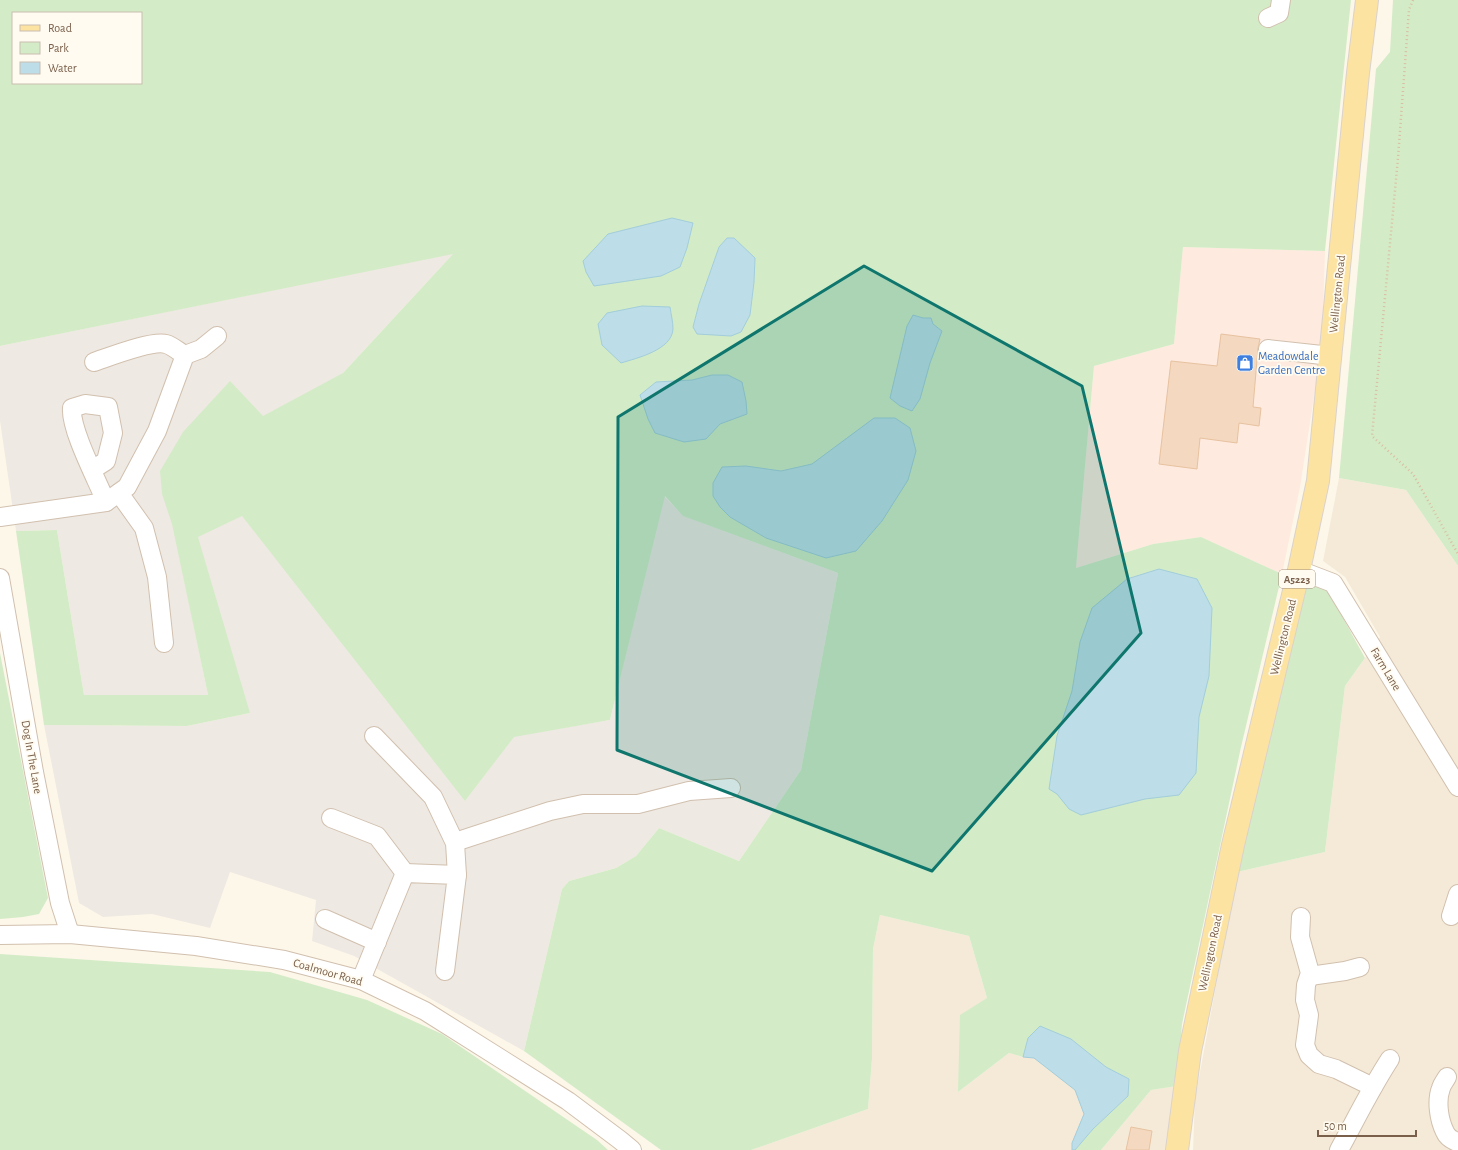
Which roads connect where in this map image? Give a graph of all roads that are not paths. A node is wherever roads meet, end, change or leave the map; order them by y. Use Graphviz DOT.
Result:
graph roads {
  1 [pos="1281,0"];
  2 [pos="1367,0"];
  3 [pos="1268,18"];
  4 [pos="217,336"];
  5 [pos="1268,349"];
  6 [pos="184,355"];
  7 [pos="1330,356"];
  8 [pos="94,362"];
  9 [pos="92,470"];
  10 [pos="113,498"];
  11 [pos="0,517"];
  12 [pos="1299,570"];
  13 [pos="0,578"];
  14 [pos="164,643"];
  15 [pos="374,736"];
  16 [pos="1458,787"];
  17 [pos="730,788"];
  18 [pos="331,818"];
  19 [pos="455,842"];
  20 [pos="405,873"];
  21 [pos="457,875"];
  22 [pos="1458,894"];
  23 [pos="1452,916"];
  24 [pos="1300,917"];
  25 [pos="325,919"];
  26 [pos="70,934"];
  27 [pos="0,935"];
  28 [pos="377,942"];
  29 [pos="1360,967"];
  30 [pos="445,971"];
  31 [pos="1310,976"];
  32 [pos="361,980"];
  33 [pos="1390,1058"];
  34 [pos="1447,1077"];
  35 [pos="1373,1086"];
  36 [pos="1456,1145"];
  37 [pos="632,1150"];
  38 [pos="1177,1150"];
  39 [pos="1339,1150"];
  1 -- 3 [label="street"];
  2 -- 7 [label="main road, Wellington Road / A5223"];
  4 -- 6 [label="street"];
  5 -- 7 [label="street"];
  6 -- 8 [label="street"];
  6 -- 10 [label="street"];
  7 -- 12 [label="main road, Wellington Road / A5223"];
  9 -- 10 [label="street"];
  10 -- 11 [label="street"];
  10 -- 14 [label="street"];
  12 -- 16 [label="street, Farm Lane"];
  12 -- 38 [label="main road, Wellington Road / A5223"];
  13 -- 26 [label="street, Dog In The Lane"];
  15 -- 19 [label="street"];
  17 -- 19 [label="street"];
  18 -- 20 [label="street"];
  19 -- 21 [label="street"];
  20 -- 21 [label="street"];
  20 -- 28 [label="street"];
  21 -- 30 [label="street"];
  22 -- 23 [label="street"];
  24 -- 31 [label="street"];
  25 -- 28 [label="street"];
  26 -- 27 [label="street, Coalmoor Road"];
  26 -- 32 [label="street, Coalmoor Road"];
  28 -- 32 [label="street"];
  29 -- 31 [label="street"];
  31 -- 35 [label="street"];
  32 -- 37 [label="street, Coalmoor Road"];
  33 -- 35 [label="street"];
  34 -- 36 [label="street"];
  35 -- 39 [label="street"];
}
